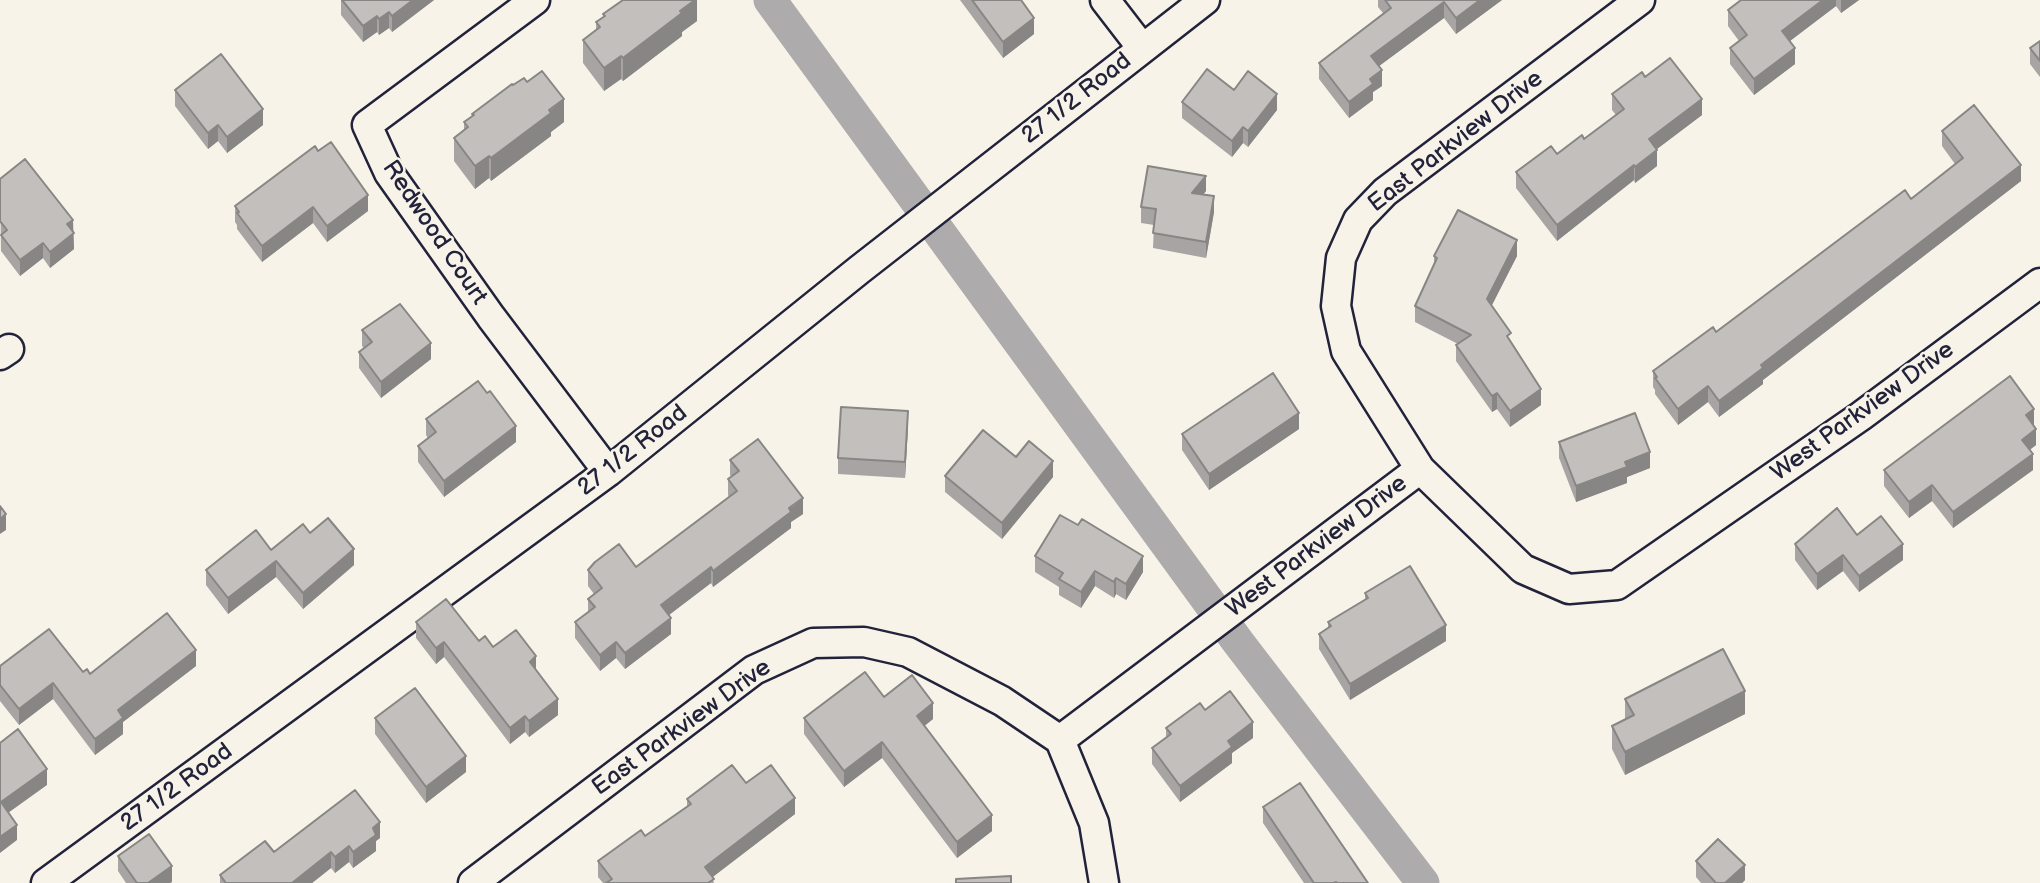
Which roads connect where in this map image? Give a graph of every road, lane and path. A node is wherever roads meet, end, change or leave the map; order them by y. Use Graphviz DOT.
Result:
graph roads {
  1 [pos="535,0"];
  2 [pos="1105,0"];
  3 [pos="1205,0"];
  4 [pos="1640,0"];
  5 [pos="1142,48"];
  6 [pos="2040,283"];
  7 [pos="1420,469"];
  8 [pos="608,472"];
  9 [pos="1060,740"];
  10 [pos="46,883"];
  11 [pos="473,883"];
  12 [pos="1104,883"];
  1 -- 8 [label="street, Redwood Court"];
  2 -- 5 [label="street"];
  3 -- 5 [label="street, 27 1/2 Road"];
  4 -- 7 [label="street, East Parkview Drive"];
  5 -- 8 [label="street, 27 1/2 Road"];
  6 -- 7 [label="street, West Parkview Drive"];
  7 -- 9 [label="street, West Parkview Drive"];
  8 -- 10 [label="street, 27 1/2 Road"];
  9 -- 11 [label="street, East Parkview Drive"];
  9 -- 12 [label="street"];
}
